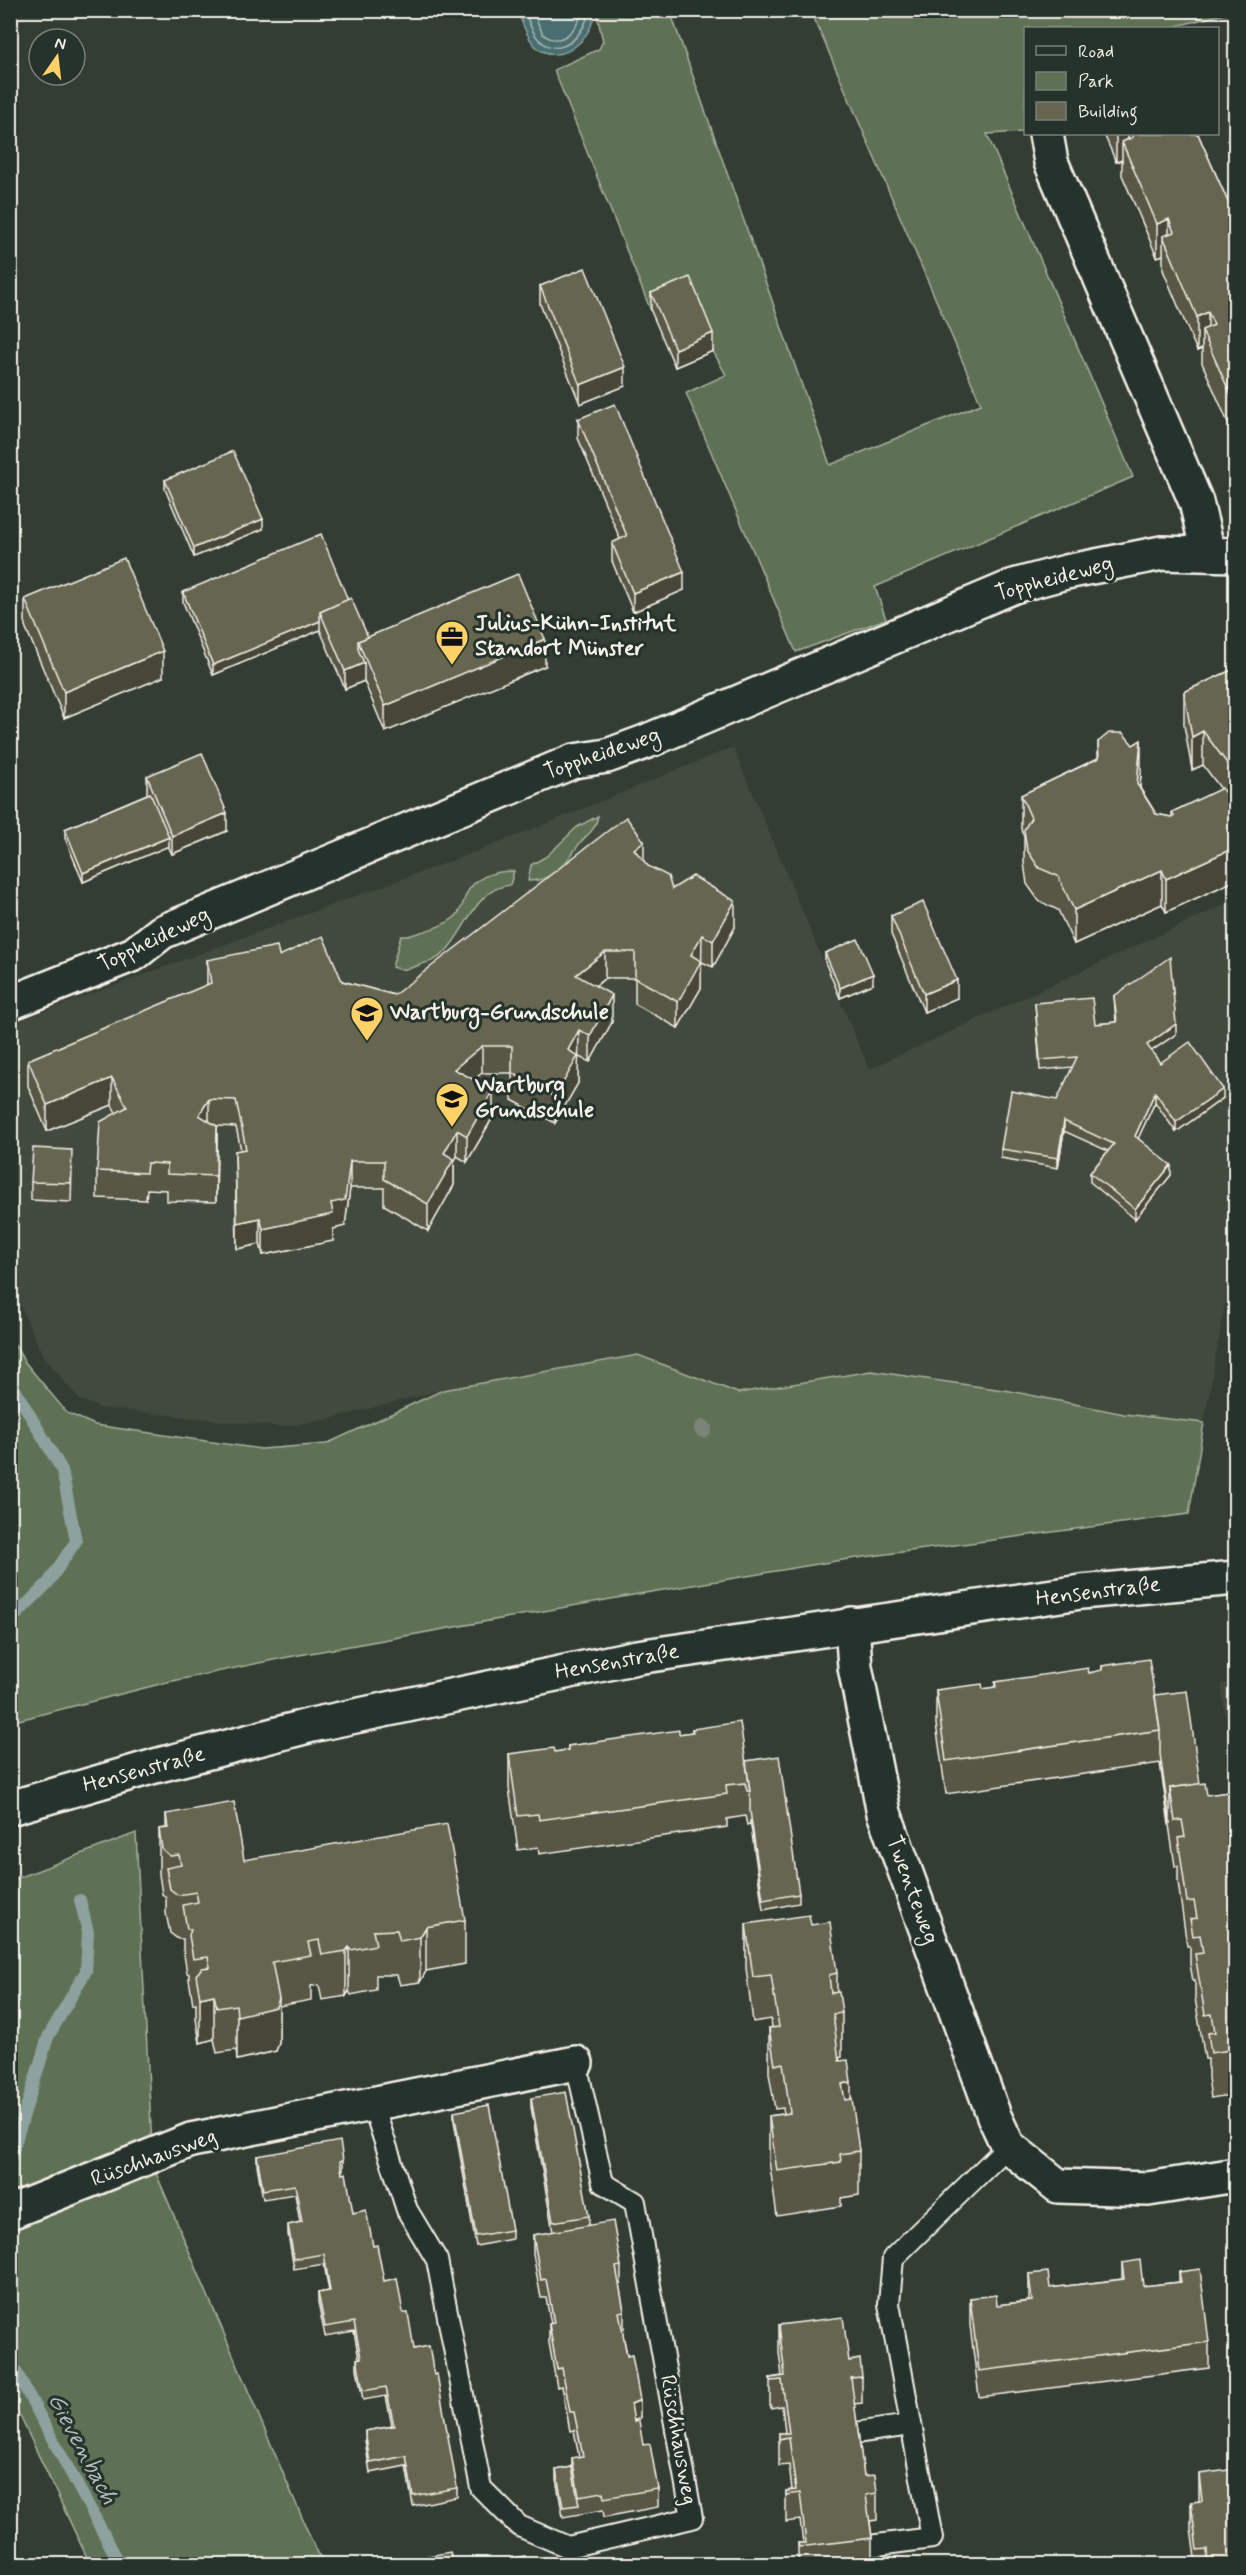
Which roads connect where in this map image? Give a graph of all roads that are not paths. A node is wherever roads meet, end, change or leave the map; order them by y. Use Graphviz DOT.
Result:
graph roads {
  1 [pos="1046,135"];
  2 [pos="1222,554"];
  3 [pos="10,1003"];
  4 [pos="1236,1578"];
  5 [pos="852,1624"];
  6 [pos="10,1808"];
  7 [pos="576,2062"];
  8 [pos="372,2102"];
  9 [pos="1008,2146"];
  10 [pos="1236,2175"];
  11 [pos="10,2212"];
  12 [pos="910,2425"];
  13 [pos="855,2433"];
  14 [pos="869,2546"];
  1 -- 2 [label="street, Toppheideweg"];
  2 -- 3 [label="street, Toppheideweg"];
  4 -- 5 [label="street, Hensenstraße"];
  5 -- 6 [label="street, Hensenstraße"];
  5 -- 9 [label="street, Twenteweg"];
  7 -- 8 [label="street, Rüschhausweg"];
  7 -- 8 [label="lane, Rüschhausweg"];
  8 -- 11 [label="street, Rüschhausweg"];
  9 -- 10 [label="street, Twenteweg"];
  9 -- 12 [label="lane"];
  12 -- 13 [label="lane"];
  12 -- 14 [label="lane"];
}
